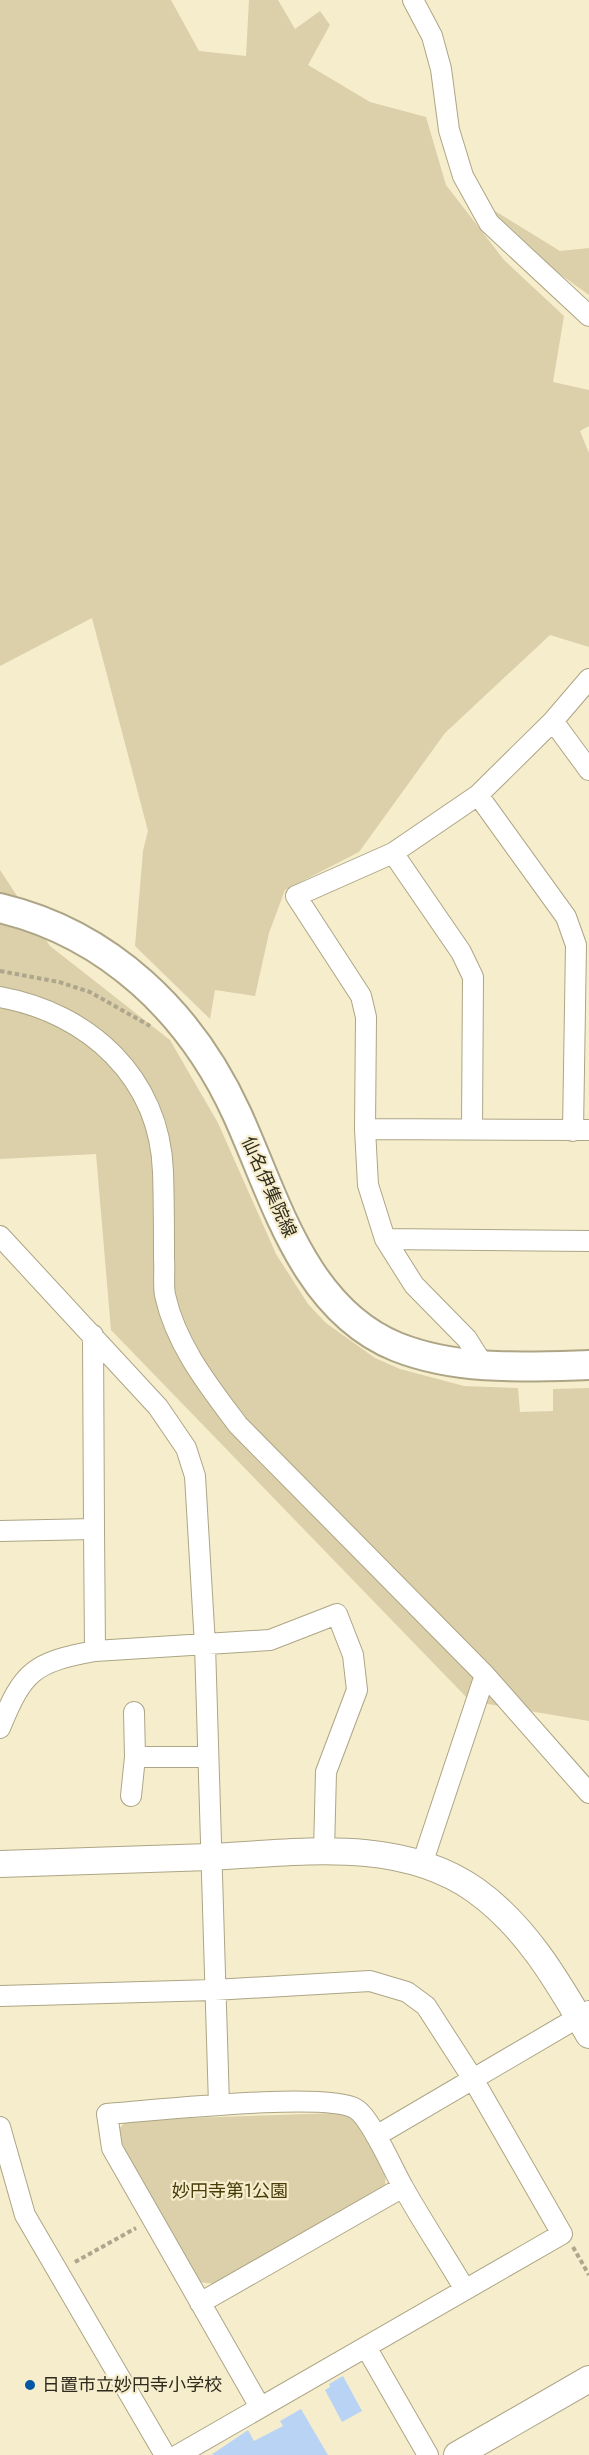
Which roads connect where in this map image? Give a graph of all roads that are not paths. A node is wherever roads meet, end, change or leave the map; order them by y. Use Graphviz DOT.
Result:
graph roads {
  1 [pos="413,0"];
  2 [pos="589,316"];
  3 [pos="589,679"];
  4 [pos="553,721"];
  5 [pos="589,770"];
  6 [pos="478,795"];
  7 [pos="393,852"];
  8 [pos="0,908"];
  9 [pos="0,997"];
  10 [pos="472,1128"];
  11 [pos="365,1129"];
  12 [pos="581,1130"];
  13 [pos="0,1236"];
  14 [pos="385,1239"];
  15 [pos="589,1241"];
  16 [pos="93,1335"];
  17 [pos="589,1365"];
  18 [pos="484,1366"];
  19 [pos="94,1529"];
  20 [pos="0,1531"];
  21 [pos="206,1645"];
  22 [pos="94,1651"];
  23 [pos="485,1675"];
  24 [pos="134,1712"];
  25 [pos="0,1728"];
  26 [pos="208,1757"];
  27 [pos="135,1758"];
  28 [pos="589,1793"];
  29 [pos="131,1796"];
  30 [pos="324,1851"];
  31 [pos="210,1857"];
  32 [pos="0,1864"];
  33 [pos="422,1864"];
  34 [pos="214,1990"];
  35 [pos="0,1996"];
  36 [pos="585,2021"];
  37 [pos="473,2079"];
  38 [pos="219,2105"];
  39 [pos="0,2127"];
  40 [pos="376,2136"];
  41 [pos="403,2187"];
  42 [pos="464,2288"];
  43 [pos="200,2303"];
  44 [pos="366,2347"];
  45 [pos="589,2379"];
  46 [pos="260,2407"];
  47 [pos="165,2455"];
  48 [pos="178,2455"];
  49 [pos="428,2455"];
  50 [pos="457,2455"];
  1 -- 2 [label="street"];
  3 -- 4 [label="street"];
  4 -- 5 [label="street"];
  4 -- 6 [label="street"];
  6 -- 7 [label="street"];
  6 -- 12 [label="street"];
  7 -- 10 [label="street"];
  7 -- 11 [label="street"];
  8 -- 18 [label="main road, 仙名伊集院線"];
  9 -- 23 [label="street"];
  10 -- 11 [label="street"];
  10 -- 12 [label="street"];
  11 -- 14 [label="street"];
  13 -- 16 [label="street"];
  14 -- 15 [label="street"];
  14 -- 18 [label="street"];
  16 -- 19 [label="street"];
  16 -- 21 [label="street"];
  17 -- 18 [label="main road, 仙名伊集院線"];
  19 -- 20 [label="street"];
  19 -- 22 [label="street"];
  21 -- 22 [label="street"];
  21 -- 26 [label="street"];
  21 -- 30 [label="street"];
  22 -- 25 [label="street"];
  23 -- 28 [label="street"];
  23 -- 33 [label="street"];
  24 -- 27 [label="street"];
  26 -- 27 [label="street"];
  26 -- 31 [label="street"];
  27 -- 29 [label="street"];
  30 -- 31 [label="street"];
  30 -- 33 [label="street"];
  31 -- 32 [label="street"];
  31 -- 34 [label="street"];
  33 -- 36 [label="street"];
  34 -- 35 [label="street"];
  34 -- 37 [label="street"];
  34 -- 38 [label="street"];
  36 -- 37 [label="street"];
  37 -- 40 [label="street"];
  37 -- 42 [label="street"];
  38 -- 40 [label="street"];
  38 -- 43 [label="street"];
  39 -- 47 [label="street"];
  40 -- 41 [label="street"];
  41 -- 42 [label="street"];
  41 -- 43 [label="street"];
  42 -- 44 [label="street"];
  43 -- 46 [label="street"];
  44 -- 46 [label="street"];
  44 -- 49 [label="street"];
  45 -- 50 [label="street"];
  46 -- 48 [label="street"];
}
